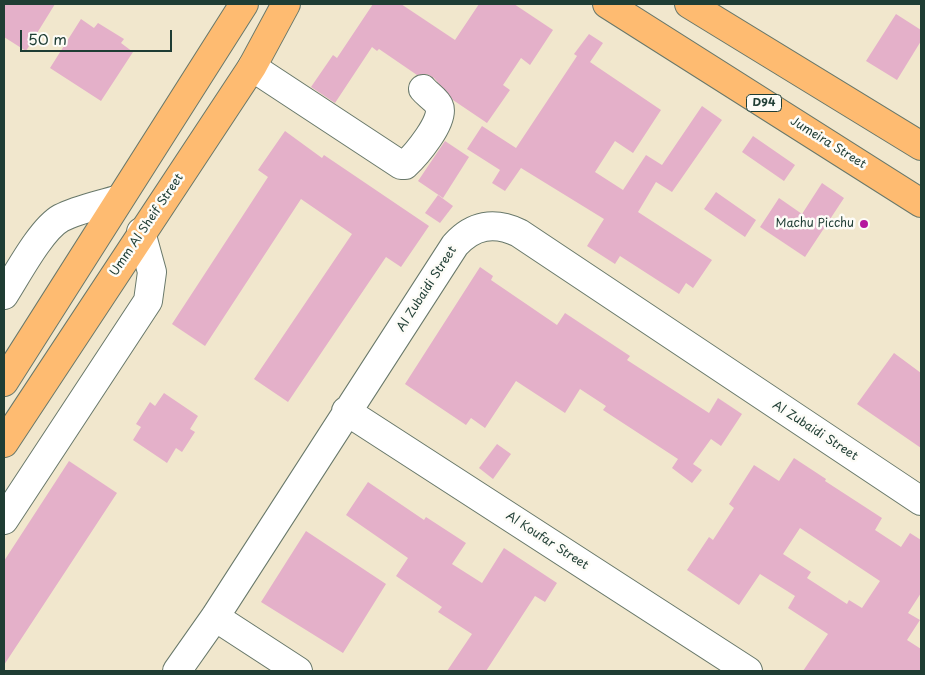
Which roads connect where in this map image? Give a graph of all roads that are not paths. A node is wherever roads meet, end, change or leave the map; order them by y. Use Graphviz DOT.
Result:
graph roads {
  1 [pos="244,4"];
  2 [pos="303,4"];
  3 [pos="607,4"];
  4 [pos="689,4"];
  5 [pos="280,13"];
  6 [pos="252,67"];
  7 [pos="423,89"];
  8 [pos="920,143"];
  9 [pos="119,199"];
  10 [pos="921,203"];
  11 [pos="142,232"];
  12 [pos="4,295"];
  13 [pos="4,382"];
  14 [pos="346,411"];
  15 [pos="4,443"];
  16 [pos="921,501"];
  17 [pos="4,520"];
  18 [pos="215,617"];
  19 [pos="177,671"];
  20 [pos="298,671"];
  21 [pos="748,671"];
  1 -- 9 [label="main road"];
  2 -- 5 [label="main road"];
  3 -- 10 [label="main road, Jumeira Street / D94"];
  4 -- 8 [label="main road"];
  5 -- 6 [label="main road, Umm Al Sheif Street"];
  6 -- 7 [label="street"];
  6 -- 11 [label="main road, Umm Al Sheif Street"];
  9 -- 12 [label="street"];
  9 -- 13 [label="main road"];
  11 -- 15 [label="main road, Umm Al Sheif Street"];
  11 -- 17 [label="street"];
  14 -- 16 [label="street, Al Zubaidi Street"];
  14 -- 18 [label="street, Al Zubaidi Street"];
  14 -- 21 [label="street, Al Koufar Street"];
  18 -- 19 [label="street, Al Zubaidi Street"];
  18 -- 20 [label="street"];
}
